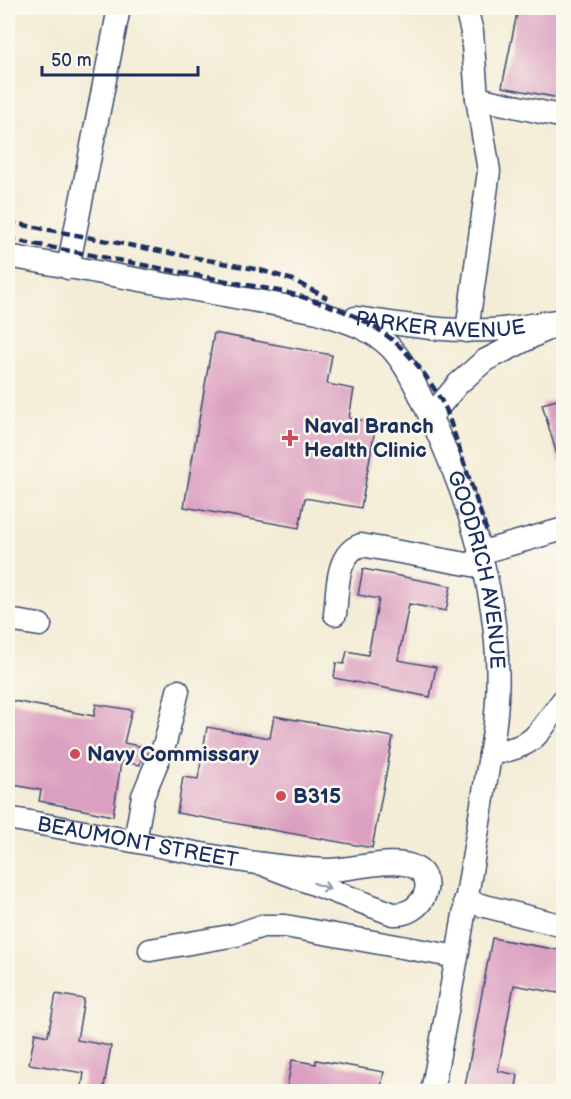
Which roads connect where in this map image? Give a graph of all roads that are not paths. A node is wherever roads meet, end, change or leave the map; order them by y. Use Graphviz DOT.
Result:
graph roads {
  1 [pos="119,8"];
  2 [pos="466,8"];
  3 [pos="477,98"];
  4 [pos="564,117"];
  5 [pos="8,256"];
  6 [pos="68,268"];
  7 [pos="318,312"];
  8 [pos="564,320"];
  9 [pos="467,331"];
  10 [pos="430,417"];
  11 [pos="564,529"];
  12 [pos="481,560"];
  13 [pos="335,614"];
  14 [pos="8,620"];
  15 [pos="40,625"];
  16 [pos="178,691"];
  17 [pos="564,699"];
  18 [pos="490,754"];
  19 [pos="8,818"];
  20 [pos="135,842"];
  21 [pos="267,866"];
  22 [pos="465,901"];
  23 [pos="564,926"];
  24 [pos="150,950"];
  25 [pos="457,957"];
  26 [pos="432,1092"];
  1 -- 6 [label="street"];
  2 -- 3 [label="street"];
  3 -- 4 [label="street"];
  3 -- 9 [label="street"];
  5 -- 6 [label="street, GOODRICH AVENUE"];
  6 -- 7 [label="street, GOODRICH AVENUE"];
  7 -- 9 [label="street, PARKER AVENUE"];
  7 -- 10 [label="street, GOODRICH AVENUE"];
  8 -- 9 [label="street, PARKER AVENUE"];
  8 -- 10 [label="street"];
  10 -- 12 [label="street, GOODRICH AVENUE"];
  11 -- 12 [label="street"];
  12 -- 13 [label="street"];
  12 -- 18 [label="street, GOODRICH AVENUE"];
  14 -- 15 [label="street"];
  16 -- 20 [label="street"];
  17 -- 18 [label="street"];
  18 -- 22 [label="street, GOODRICH AVENUE"];
  19 -- 20 [label="street, BEAUMONT STREET"];
  20 -- 21 [label="street, BEAUMONT STREET"];
  21 -- 21 [label="street, BEAUMONT STREET, one-way"];
  22 -- 23 [label="street"];
  22 -- 25 [label="street, GOODRICH AVENUE"];
  24 -- 25 [label="street"];
  25 -- 26 [label="street, GOODRICH AVENUE"];
}
